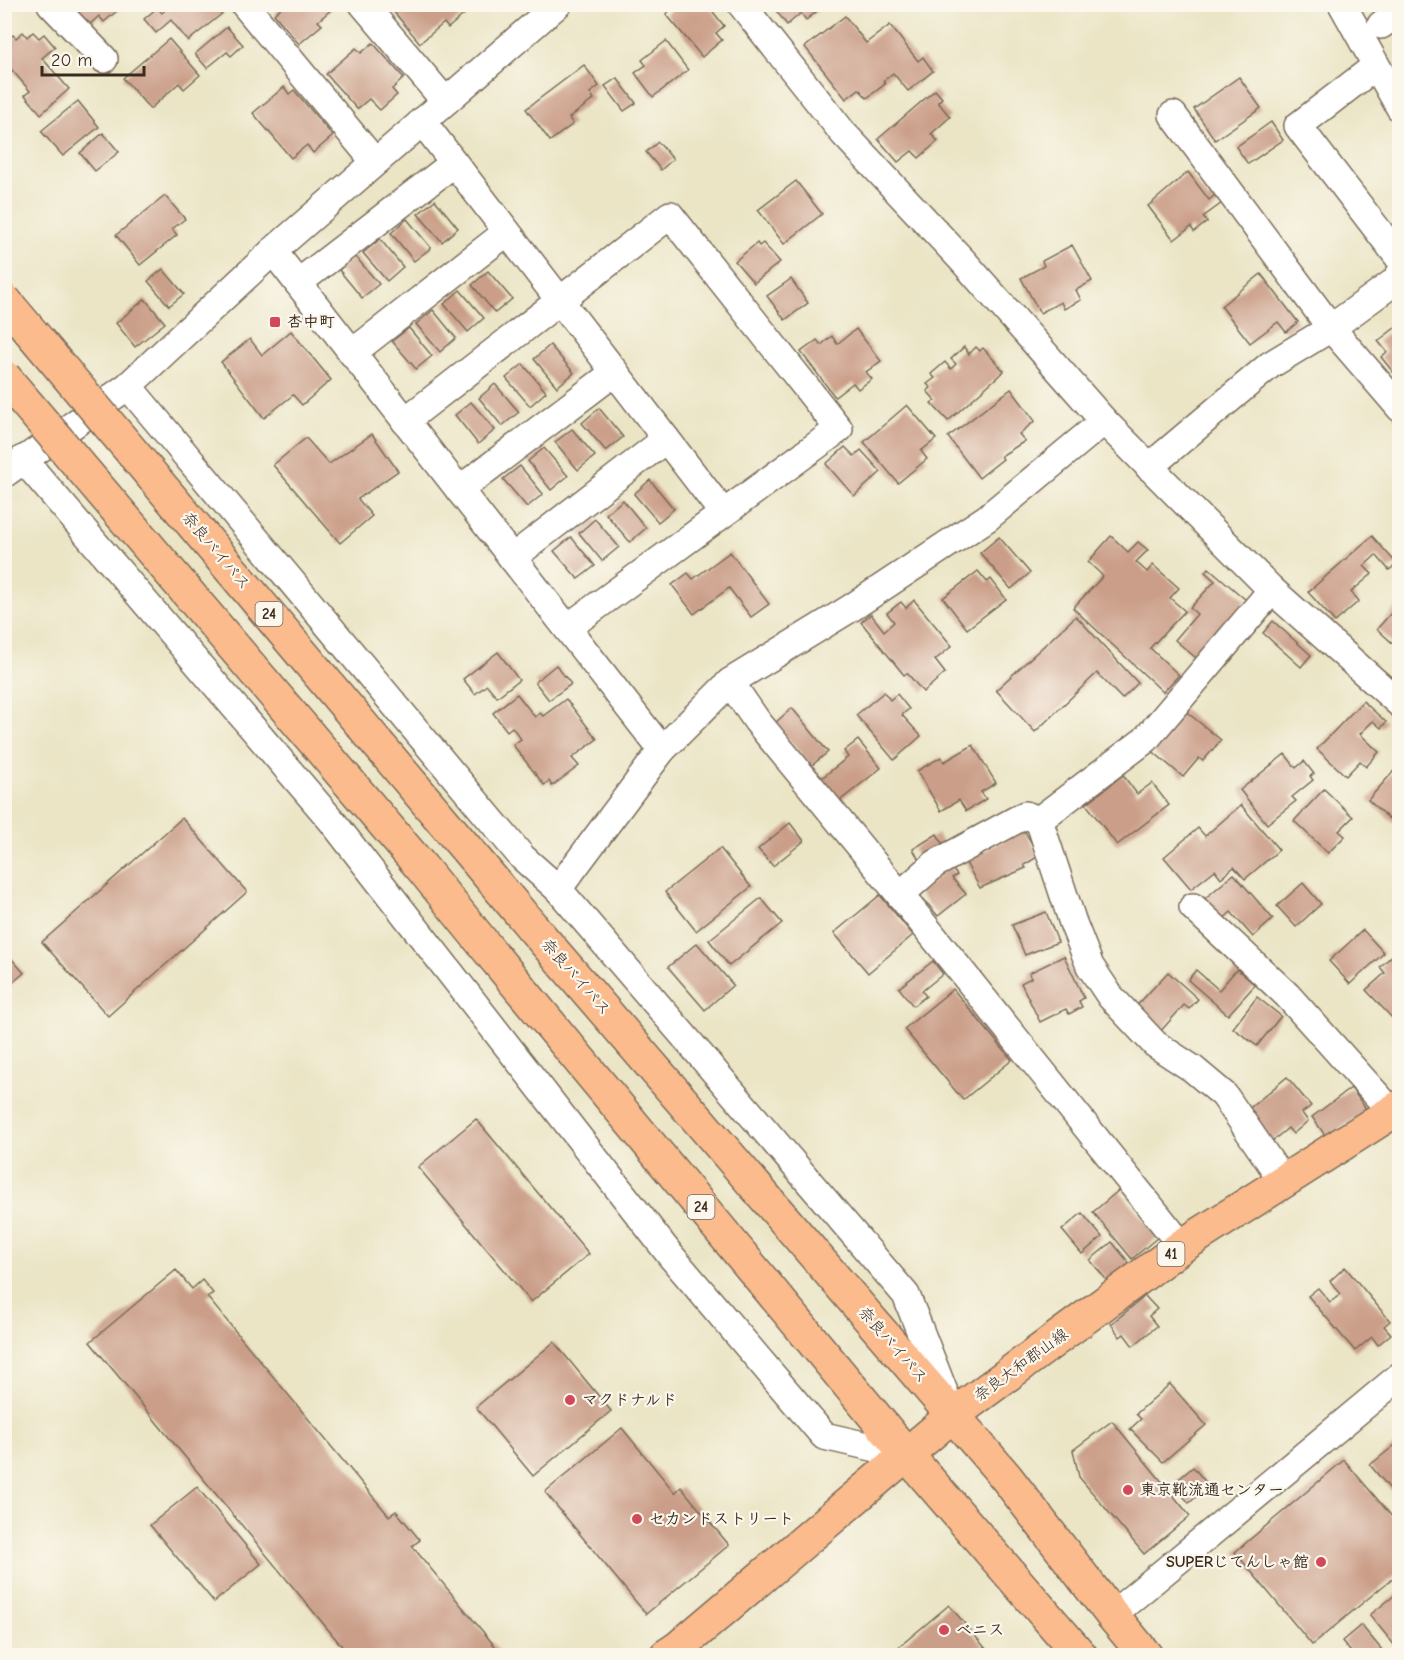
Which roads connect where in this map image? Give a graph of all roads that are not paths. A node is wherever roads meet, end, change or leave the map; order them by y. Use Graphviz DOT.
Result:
graph roads {
  1 [pos="51,4"];
  2 [pos="244,4"];
  3 [pos="363,4"];
  4 [pos="558,4"];
  5 [pos="741,4"];
  6 [pos="1342,4"];
  7 [pos="104,59"];
  8 [pos="1376,66"];
  9 [pos="445,101"];
  10 [pos="1400,108"];
  11 [pos="1173,115"];
  12 [pos="422,121"];
  13 [pos="375,162"];
  14 [pos="454,163"];
  15 [pos="507,232"];
  16 [pos="273,251"];
  17 [pos="1398,276"];
  18 [pos="298,283"];
  19 [pos="4,300"];
  20 [pos="560,301"];
  21 [pos="4,310"];
  22 [pos="1331,328"];
  23 [pos="352,353"];
  24 [pos="615,372"];
  25 [pos="4,377"];
  26 [pos="128,386"];
  27 [pos="1400,408"];
  28 [pos="92,414"];
  29 [pos="405,421"];
  30 [pos="1104,421"];
  31 [pos="666,439"];
  32 [pos="14,467"];
  33 [pos="1149,467"];
  34 [pos="459,490"];
  35 [pos="723,513"];
  36 [pos="512,558"];
  37 [pos="1272,590"];
  38 [pos="567,628"];
  39 [pos="730,682"];
  40 [pos="1400,704"];
  41 [pos="662,750"];
  42 [pos="1040,820"];
  43 [pos="558,889"];
  44 [pos="900,895"];
  45 [pos="1193,907"];
  46 [pos="1396,1109"];
  47 [pos="1283,1181"];
  48 [pos="1182,1246"];
  49 [pos="1400,1376"];
  50 [pos="953,1415"];
  51 [pos="907,1455"];
  52 [pos="1112,1615"];
  53 [pos="666,1656"];
  54 [pos="1081,1656"];
  55 [pos="1146,1656"];
  1 -- 7 [label="street"];
  2 -- 13 [label="street"];
  3 -- 9 [label="street"];
  4 -- 9 [label="street"];
  5 -- 30 [label="street"];
  6 -- 8 [label="street"];
  8 -- 10 [label="street"];
  8 -- 17 [label="street"];
  9 -- 12 [label="street"];
  11 -- 22 [label="street"];
  12 -- 13 [label="street"];
  12 -- 14 [label="street"];
  13 -- 16 [label="street"];
  14 -- 15 [label="street"];
  14 -- 18 [label="street"];
  15 -- 20 [label="street"];
  15 -- 23 [label="street"];
  16 -- 18 [label="street"];
  16 -- 26 [label="street"];
  17 -- 22 [label="street"];
  18 -- 23 [label="street"];
  19 -- 50 [label="main road, 奈良バイパス / 24, bridge"];
  20 -- 24 [label="street"];
  20 -- 29 [label="street"];
  20 -- 35 [label="street"];
  21 -- 28 [label="street"];
  22 -- 27 [label="street"];
  22 -- 33 [label="street"];
  23 -- 29 [label="street"];
  24 -- 31 [label="street"];
  24 -- 34 [label="street"];
  25 -- 51 [label="main road, 24, bridge"];
  26 -- 28 [label="street"];
  26 -- 43 [label="street"];
  28 -- 32 [label="street"];
  29 -- 34 [label="street"];
  30 -- 33 [label="street"];
  30 -- 39 [label="street"];
  31 -- 35 [label="street"];
  31 -- 36 [label="street"];
  32 -- 51 [label="street"];
  33 -- 37 [label="street"];
  34 -- 36 [label="street"];
  35 -- 38 [label="street"];
  36 -- 38 [label="street"];
  37 -- 40 [label="street"];
  37 -- 42 [label="street"];
  38 -- 41 [label="street"];
  39 -- 41 [label="street"];
  39 -- 44 [label="street"];
  41 -- 43 [label="street"];
  42 -- 44 [label="street"];
  42 -- 47 [label="street"];
  43 -- 50 [label="street"];
  44 -- 48 [label="street"];
  45 -- 46 [label="street"];
  46 -- 47 [label="main road, 奈良大和郡山線 / 41"];
  47 -- 48 [label="main road, 奈良大和郡山線 / 41"];
  48 -- 50 [label="main road, 奈良大和郡山線 / 41"];
  49 -- 52 [label="street"];
  50 -- 51 [label="main road, 奈良大和郡山線 / 41"];
  50 -- 52 [label="main road, 奈良バイパス / 24"];
  51 -- 53 [label="main road, 奈良大和郡山線 / 41"];
  51 -- 54 [label="main road, 24"];
  52 -- 55 [label="main road, 奈良バイパス / 24"];
}
